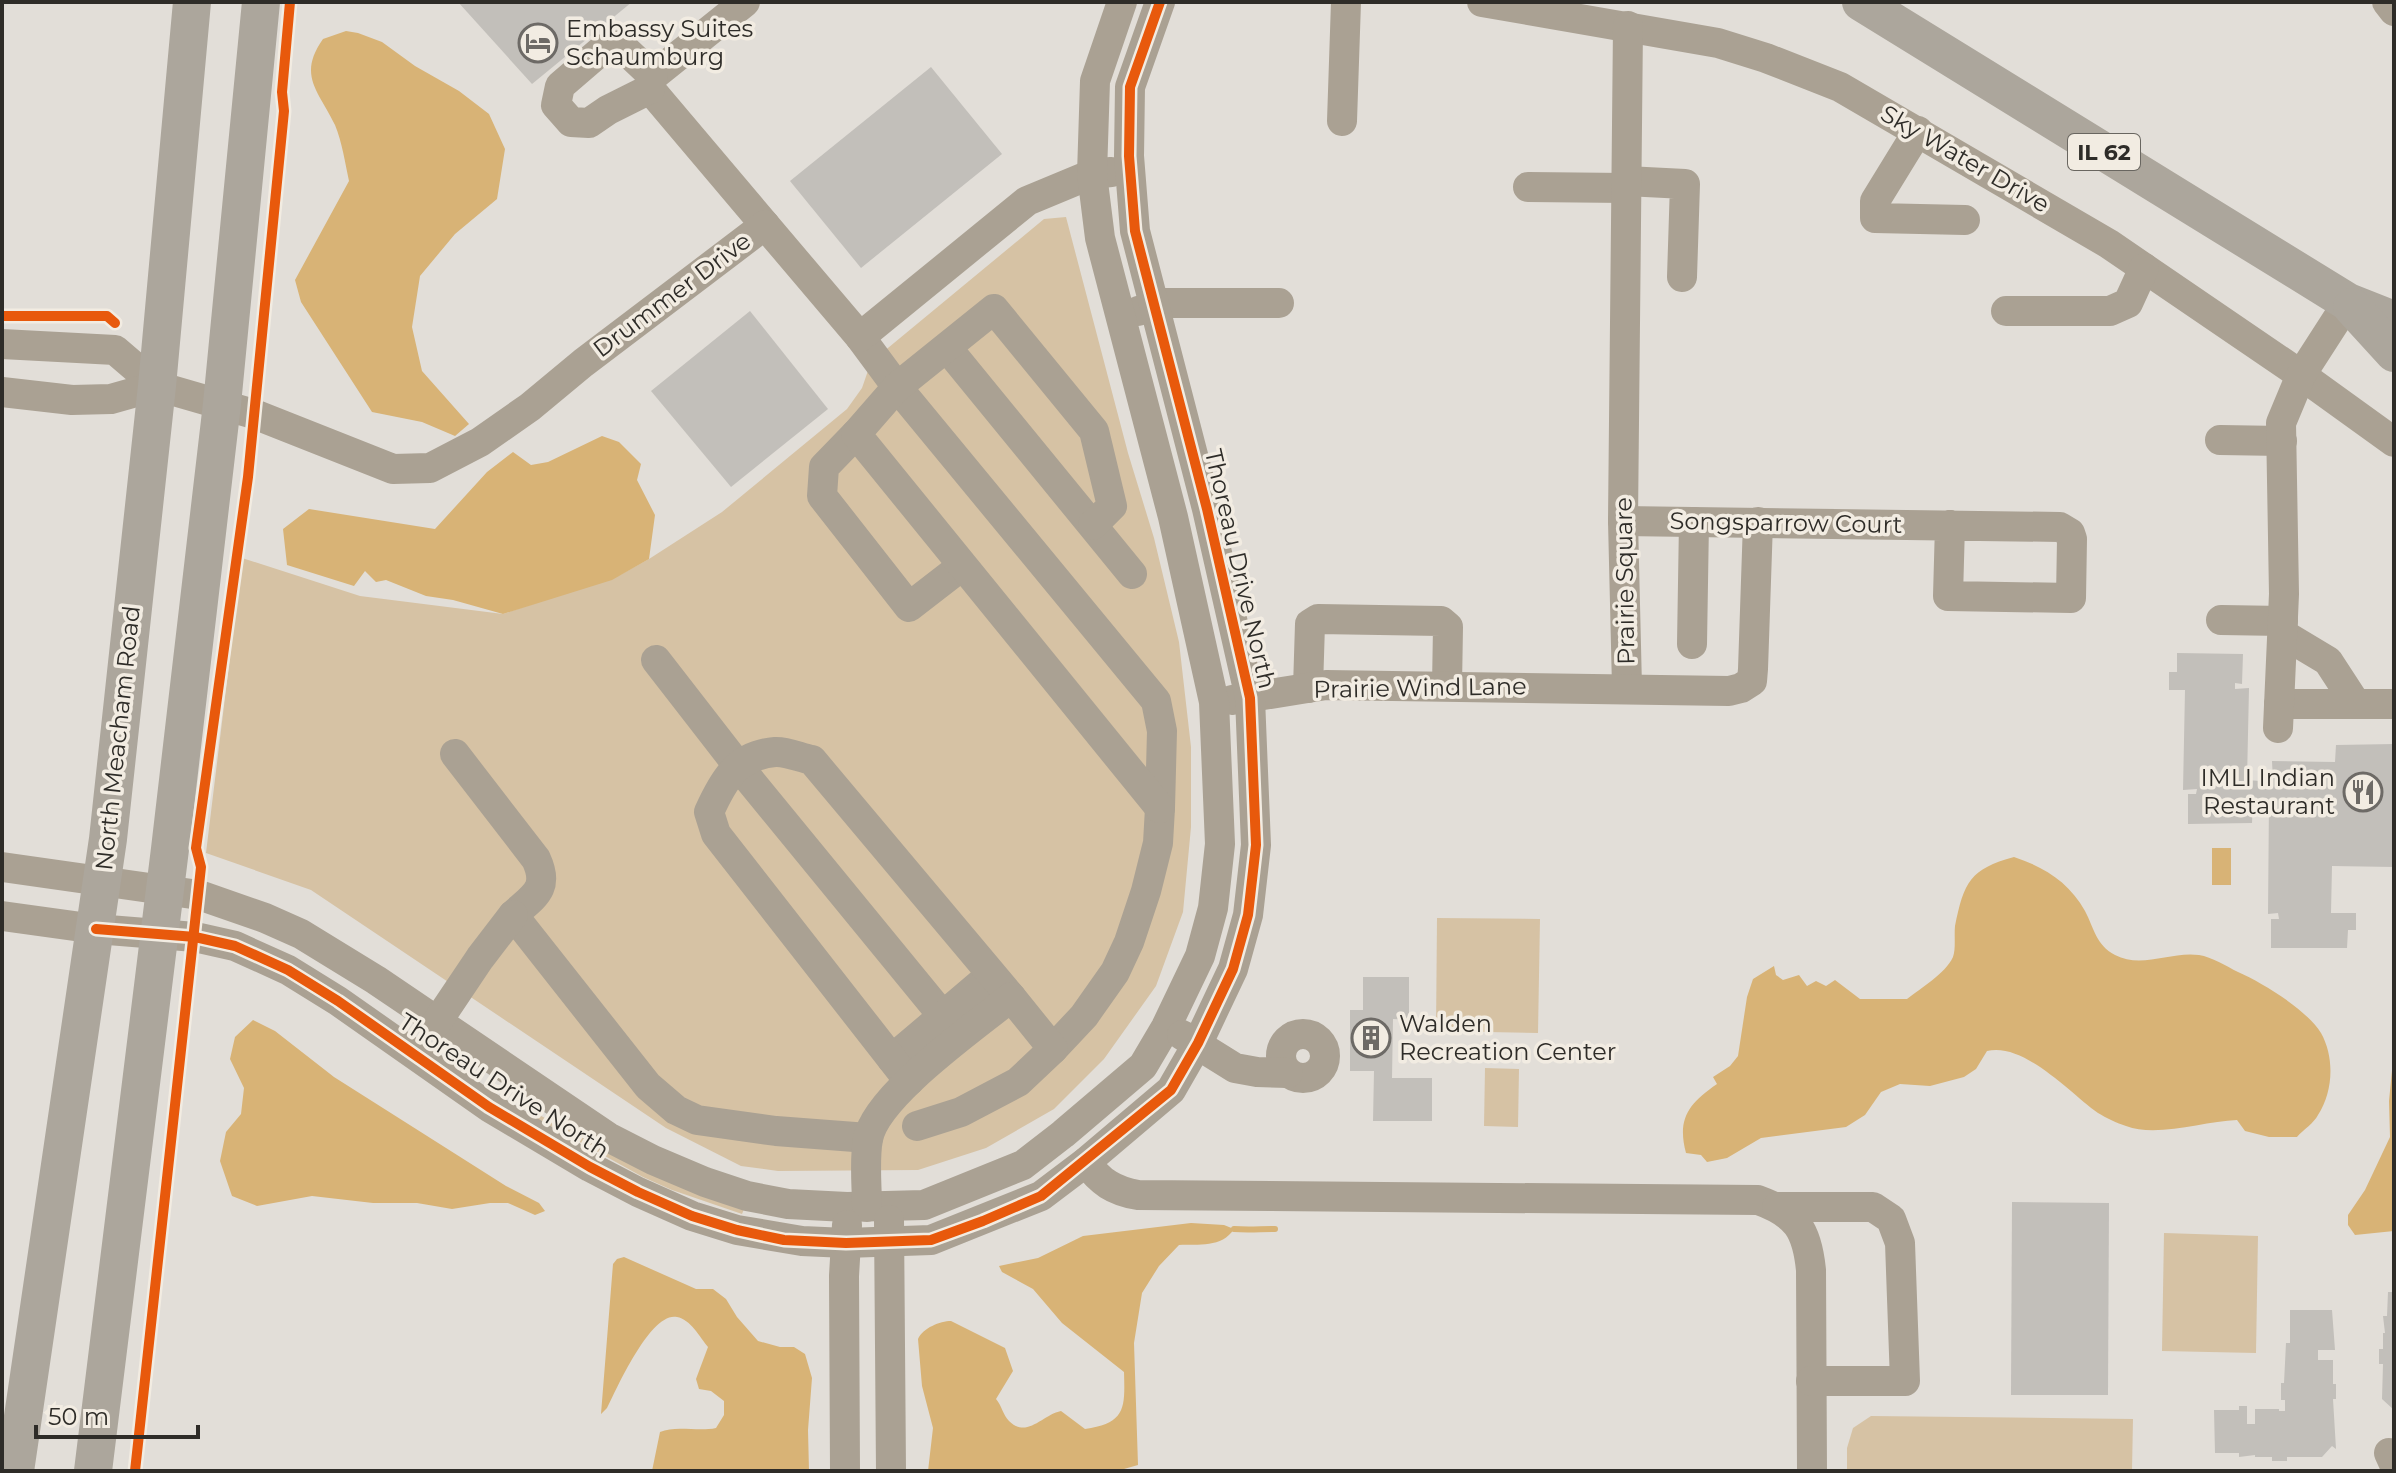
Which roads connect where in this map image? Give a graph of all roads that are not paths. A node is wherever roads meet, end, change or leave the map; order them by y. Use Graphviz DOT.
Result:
graph roads {
  1 [pos="192,2"];
  2 [pos="261,2"];
  3 [pos="745,2"];
  4 [pos="1122,2"];
  5 [pos="1160,2"];
  6 [pos="1346,2"];
  7 [pos="1482,2"];
  8 [pos="1861,2"];
  9 [pos="2387,2"];
  10 [pos="2394,11"];
  11 [pos="1628,26"];
  12 [pos="1342,121"];
  13 [pos="1918,131"];
  14 [pos="1130,169"];
  15 [pos="1092,174"];
  16 [pos="1626,185"];
  17 [pos="1528,187"];
  18 [pos="1965,220"];
  19 [pos="765,225"];
  20 [pos="2144,268"];
  21 [pos="1682,277"];
  22 [pos="2348,302"];
  23 [pos="1279,303"];
  24 [pos="1155,306"];
  25 [pos="2006,311"];
  26 [pos="1120,315"];
  27 [pos="2394,320"];
  28 [pos="860,337"];
  29 [pos="2,344"];
  30 [pos="948,349"];
  31 [pos="2394,353"];
  32 [pos="2301,375"];
  33 [pos="157,386"];
  34 [pos="897,387"];
  35 [pos="2,392"];
  36 [pos="222,404"];
  37 [pos="856,434"];
  38 [pos="2220,440"];
  39 [pos="2282,441"];
  40 [pos="2394,442"];
  41 [pos="1623,521"];
  42 [pos="1694,522"];
  43 [pos="1758,522"];
  44 [pos="1093,525"];
  45 [pos="1950,525"];
  46 [pos="962,566"];
  47 [pos="1132,574"];
  48 [pos="2221,620"];
  49 [pos="2283,627"];
  50 [pos="1692,644"];
  51 [pos="656,660"];
  52 [pos="1447,686"];
  53 [pos="1627,687"];
  54 [pos="1308,688"];
  55 [pos="1250,698"];
  56 [pos="1214,702"];
  57 [pos="2356,704"];
  58 [pos="2394,704"];
  59 [pos="455,754"];
  60 [pos="739,767"];
  61 [pos="1160,808"];
  62 [pos="2,867"];
  63 [pos="102,882"];
  64 [pos="165,890"];
  65 [pos="513,915"];
  66 [pos="2,916"];
  67 [pos="96,929"];
  68 [pos="160,934"];
  69 [pos="1001,986"];
  70 [pos="943,1016"];
  71 [pos="437,1022"];
  72 [pos="1166,1027"];
  73 [pos="1198,1043"];
  74 [pos="1053,1049"];
  75 [pos="900,1070"];
  76 [pos="1288,1073"];
  77 [pos="917,1126"];
  78 [pos="868,1138"];
  79 [pos="1086,1162"];
  80 [pos="868,1207"];
  81 [pos="1777,1207"];
  82 [pos="889,1241"];
  83 [pos="846,1243"];
  84 [pos="1811,1381"];
  85 [pos="100,1412"];
  86 [pos="15,1471"];
  87 [pos="93,1471"];
  88 [pos="104,1471"];
  89 [pos="845,1471"];
  90 [pos="891,1471"];
  91 [pos="1812,1471"];
  1 -- 33 [label="main road, North Meacham Road"];
  2 -- 36 [label="main road"];
  3 -- 19 [label="street"];
  4 -- 15 [label="street, Thoreau Drive North"];
  5 -- 14 [label="street, Thoreau Drive North"];
  6 -- 12 [label="street"];
  7 -- 11 [label="street, Sky Water Drive"];
  8 -- 22 [label="main road, IL 62"];
  9 -- 10 [label="street"];
  11 -- 13 [label="street, Sky Water Drive"];
  11 -- 16 [label="street"];
  13 -- 18 [label="street"];
  13 -- 20 [label="street, Sky Water Drive"];
  14 -- 15 [label="street"];
  14 -- 24 [label="street, Thoreau Drive North"];
  15 -- 26 [label="street, Thoreau Drive North"];
  15 -- 28 [label="street"];
  16 -- 17 [label="street"];
  16 -- 21 [label="street"];
  16 -- 41 [label="street, Prairie Square"];
  19 -- 28 [label="street, Drummer Drive"];
  19 -- 36 [label="street, Drummer Drive"];
  20 -- 25 [label="street"];
  20 -- 32 [label="street, Sky Water Drive"];
  22 -- 27 [label="main road, IL 62"];
  22 -- 31 [label="main road, IL 62"];
  22 -- 32 [label="street"];
  23 -- 24 [label="street"];
  24 -- 26 [label="street"];
  24 -- 55 [label="street, Thoreau Drive North"];
  26 -- 56 [label="street, Thoreau Drive North"];
  28 -- 34 [label="street, Drummer Drive"];
  29 -- 33 [label="street"];
  30 -- 34 [label="street"];
  30 -- 44 [label="street"];
  30 -- 44 [label="street"];
  32 -- 39 [label="street"];
  32 -- 40 [label="street, Sky Water Drive"];
  33 -- 35 [label="street"];
  33 -- 36 [label="street, Drummer Drive"];
  33 -- 63 [label="main road, North Meacham Road"];
  34 -- 37 [label="street"];
  34 -- 61 [label="street, Drummer Drive"];
  36 -- 64 [label="main road"];
  37 -- 46 [label="street"];
  37 -- 46 [label="street"];
  38 -- 39 [label="street"];
  39 -- 49 [label="street"];
  41 -- 42 [label="street, Songsparrow Court"];
  41 -- 53 [label="street, Prairie Square"];
  42 -- 43 [label="street, Songsparrow Court"];
  42 -- 50 [label="street"];
  43 -- 45 [label="street, Songsparrow Court"];
  43 -- 53 [label="street, Prairie Square"];
  44 -- 47 [label="street"];
  45 -- 45 [label="street, Songsparrow Court"];
  46 -- 61 [label="street"];
  48 -- 49 [label="street"];
  49 -- 57 [label="street"];
  49 -- 57 [label="street"];
  51 -- 60 [label="street"];
  52 -- 53 [label="street, Prairie Wind Lane"];
  52 -- 54 [label="street, Prairie Wind Lane"];
  52 -- 54 [label="street"];
  54 -- 55 [label="street, Prairie Wind Lane"];
  55 -- 56 [label="street, Prairie Wind Lane"];
  55 -- 73 [label="street, Thoreau Drive North"];
  56 -- 72 [label="street, Thoreau Drive North"];
  57 -- 58 [label="street"];
  59 -- 65 [label="street"];
  60 -- 69 [label="street"];
  60 -- 70 [label="street"];
  60 -- 75 [label="street"];
  61 -- 74 [label="street, Drummer Drive"];
  62 -- 63 [label="street, Thoreau Drive North"];
  63 -- 64 [label="street, Thoreau Drive North"];
  63 -- 67 [label="main road, North Meacham Road"];
  64 -- 68 [label="main road"];
  64 -- 71 [label="street, Thoreau Drive North"];
  65 -- 71 [label="street"];
  65 -- 78 [label="street"];
  66 -- 67 [label="street, Thoreau Drive North"];
  67 -- 68 [label="street, Thoreau Drive North"];
  67 -- 86 [label="main road, North Meacham Road"];
  68 -- 83 [label="street, Thoreau Drive North"];
  68 -- 85 [label="main road"];
  69 -- 70 [label="street"];
  69 -- 74 [label="street"];
  69 -- 75 [label="street"];
  70 -- 75 [label="street"];
  71 -- 80 [label="street, Thoreau Drive North"];
  72 -- 73 [label="street"];
  72 -- 80 [label="street, Thoreau Drive North"];
  73 -- 76 [label="street"];
  73 -- 79 [label="street, Thoreau Drive North"];
  74 -- 77 [label="street, Drummer Drive"];
  75 -- 78 [label="street"];
  78 -- 80 [label="street"];
  79 -- 81 [label="street"];
  79 -- 82 [label="street, Thoreau Drive North"];
  80 -- 82 [label="street"];
  80 -- 83 [label="street"];
  81 -- 84 [label="street"];
  81 -- 84 [label="street"];
  82 -- 83 [label="street, Thoreau Drive North"];
  82 -- 90 [label="street"];
  83 -- 89 [label="street"];
  84 -- 91 [label="street"];
  85 -- 87 [label="main road"];
  85 -- 88 [label="street"];
}
